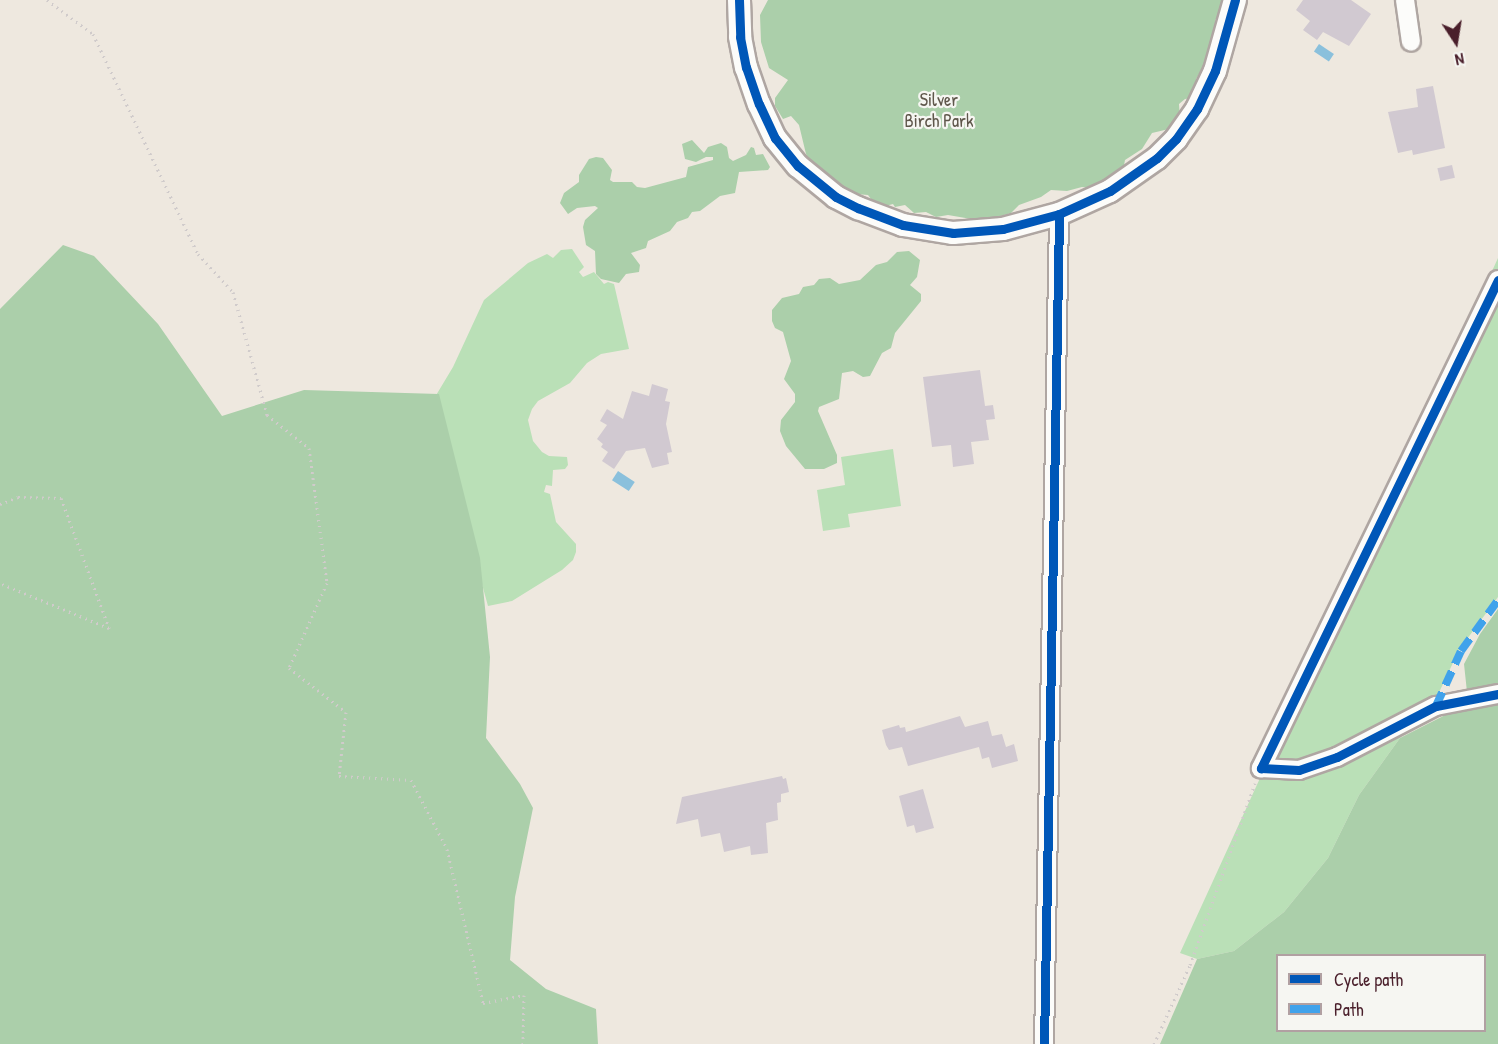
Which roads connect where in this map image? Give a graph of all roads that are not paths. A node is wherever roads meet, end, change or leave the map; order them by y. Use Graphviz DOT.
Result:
graph roads {
  1 [pos="739,0"];
  2 [pos="1235,0"];
  3 [pos="1405,0"];
  4 [pos="1412,42"];
  5 [pos="1059,214"];
  6 [pos="1498,280"];
  7 [pos="1498,694"];
  8 [pos="1044,1044"];
  1 -- 5 [label="street"];
  2 -- 5 [label="street"];
  3 -- 4 [label="street"];
  5 -- 8 [label="street"];
  6 -- 7 [label="street"];
}
